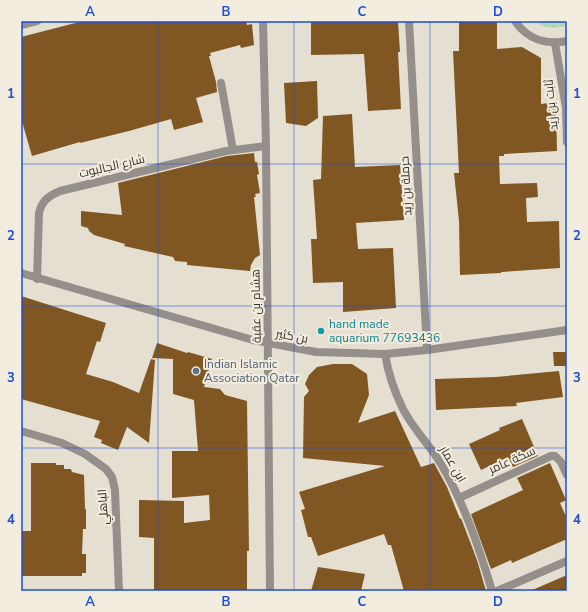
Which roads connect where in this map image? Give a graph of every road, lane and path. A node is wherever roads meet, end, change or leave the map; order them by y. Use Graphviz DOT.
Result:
graph roads {
  1 [pos="37,21"];
  2 [pos="263,21"];
  3 [pos="409,21"];
  4 [pos="515,21"];
  5 [pos="21,25"];
  6 [pos="567,41"];
  7 [pos="555,43"];
  8 [pos="221,83"];
  9 [pos="567,142"];
  10 [pos="266,146"];
  11 [pos="233,150"];
  12 [pos="21,273"];
  13 [pos="37,279"];
  14 [pos="567,330"];
  15 [pos="269,344"];
  16 [pos="427,350"];
  17 [pos="385,354"];
  18 [pos="21,430"];
  19 [pos="567,475"];
  20 [pos="459,498"];
  21 [pos="567,561"];
  22 [pos="119,591"];
  23 [pos="270,591"];
  24 [pos="492,591"];
  25 [pos="496,591"];
  1 -- 5 [label="street"];
  2 -- 10 [label="street, هشام بن عقبة"];
  3 -- 16 [label="street, حرملة بن زيد"];
  4 -- 7 [label="street"];
  6 -- 7 [label="street"];
  7 -- 9 [label="street, ثابت بن زيد"];
  8 -- 11 [label="street"];
  10 -- 11 [label="street, شارع الجالبوت"];
  10 -- 15 [label="street, هشام بن عقبة"];
  11 -- 13 [label="street, شارع الجالبوت"];
  12 -- 13 [label="street, بن كثير"];
  13 -- 15 [label="street, بن كثير"];
  14 -- 16 [label="street, بن كثير"];
  15 -- 17 [label="street, بن كثير"];
  15 -- 23 [label="street, هشام بن عقبة"];
  16 -- 17 [label="street, بن كثير"];
  17 -- 20 [label="street, ابن عمار"];
  18 -- 22 [label="street, الباهلي"];
  19 -- 20 [label="street, سكة عامر"];
  20 -- 24 [label="street, ابن عمار"];
  21 -- 25 [label="street"];
}
